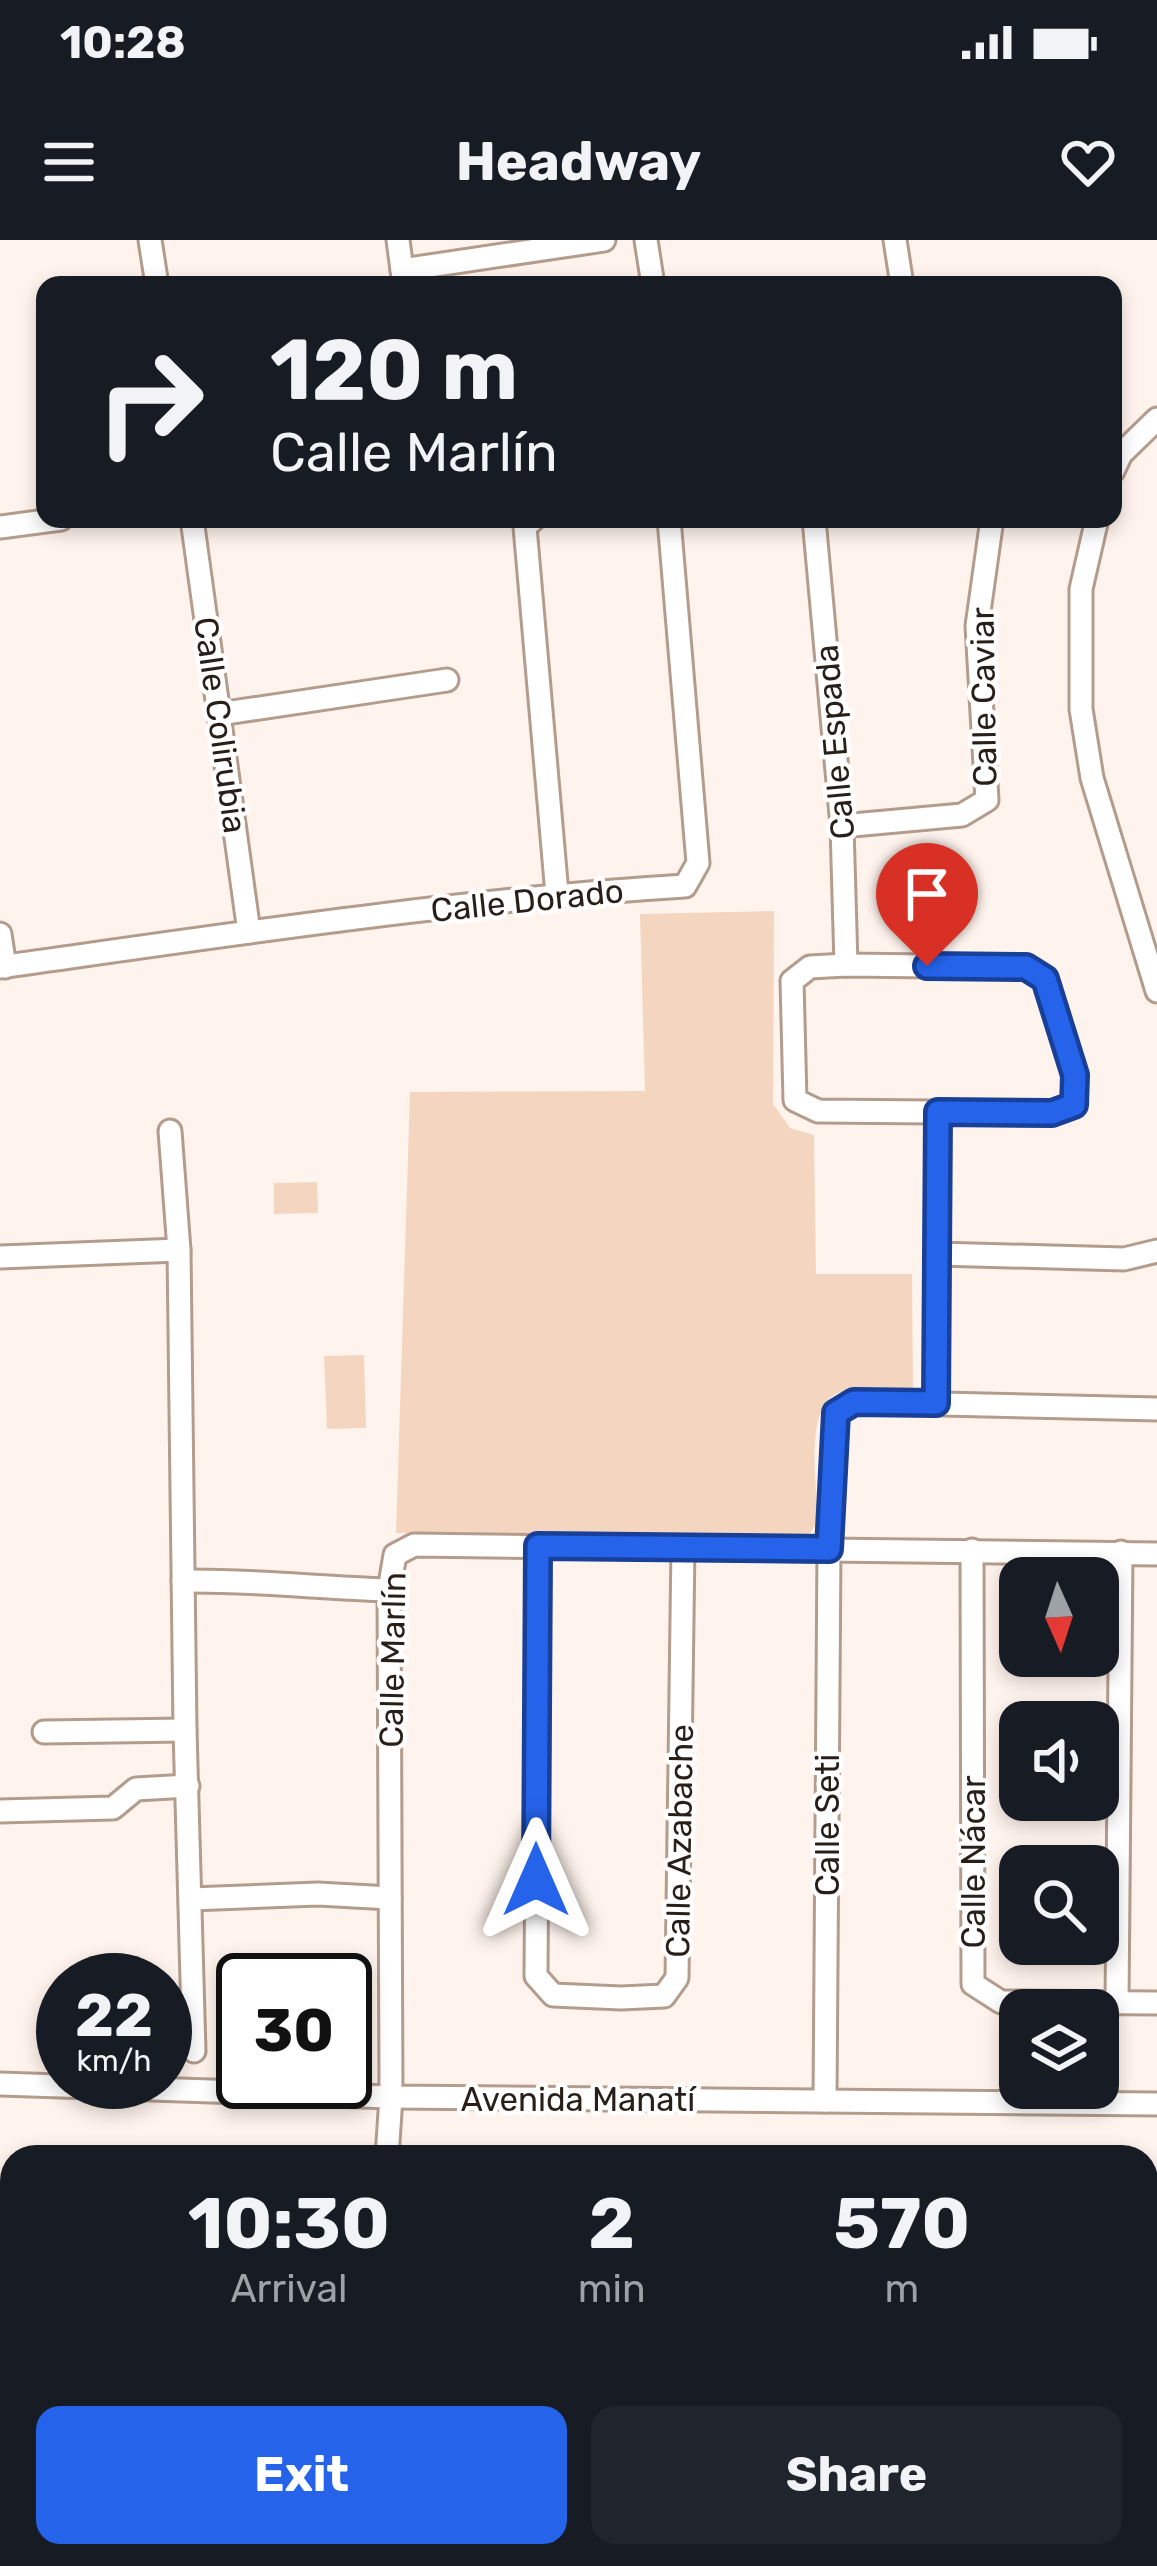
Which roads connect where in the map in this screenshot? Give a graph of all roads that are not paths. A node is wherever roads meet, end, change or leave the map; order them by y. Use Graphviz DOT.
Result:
graph roads {
  1 [pos="150,240"];
  2 [pos="398,240"];
  3 [pos="604,240"];
  4 [pos="646,240"];
  5 [pos="895,240"];
  6 [pos="156,276"];
  7 [pos="403,276"];
  8 [pos="414,276"];
  9 [pos="652,276"];
  10 [pos="901,276"];
  11 [pos="1157,419"];
  12 [pos="1122,453"];
  13 [pos="36,522"];
  14 [pos="0,527"];
  15 [pos="193,528"];
  16 [pos="525,528"];
  17 [pos="670,528"];
  18 [pos="815,528"];
  19 [pos="991,528"];
  20 [pos="1095,528"];
  21 [pos="447,680"];
  22 [pos="219,714"];
  23 [pos="842,826"];
  24 [pos="557,894"];
  25 [pos="249,932"];
  26 [pos="0,934"];
  27 [pos="846,965"];
  28 [pos="2,967"];
  29 [pos="1157,991"];
  30 [pos="938,1112"];
  31 [pos="170,1131"];
  32 [pos="178,1250"];
  33 [pos="1157,1251"];
  34 [pos="937,1254"];
  35 [pos="0,1257"];
  36 [pos="936,1403"];
  37 [pos="1157,1408"];
  38 [pos="538,1546"];
  39 [pos="683,1547"];
  40 [pos="829,1549"];
  41 [pos="972,1550"];
  42 [pos="1121,1552"];
  43 [pos="1157,1554"];
  44 [pos="182,1581"];
  45 [pos="389,1590"];
  46 [pos="185,1730"];
  47 [pos="44,1732"];
  48 [pos="188,1786"];
  49 [pos="0,1811"];
  50 [pos="390,1898"];
  51 [pos="191,1899"];
  52 [pos="1117,1989"];
  53 [pos="999,2001"];
  54 [pos="1119,2003"];
  55 [pos="1157,2003"];
  56 [pos="194,2050"];
  57 [pos="0,2084"];
  58 [pos="391,2098"];
  59 [pos="824,2101"];
  60 [pos="1157,2104"];
  61 [pos="388,2145"];
  1 -- 6 [label="street"];
  2 -- 7 [label="street"];
  3 -- 8 [label="street"];
  4 -- 9 [label="street"];
  5 -- 10 [label="street"];
  11 -- 12 [label="street"];
  13 -- 14 [label="street"];
  15 -- 22 [label="street, Calle Colirubia"];
  16 -- 24 [label="street"];
  17 -- 24 [label="street, Calle Dorado"];
  18 -- 23 [label="street, Calle Espada"];
  19 -- 23 [label="street, Calle Caviar"];
  20 -- 29 [label="street"];
  21 -- 22 [label="street"];
  22 -- 25 [label="street, Calle Colirubia"];
  23 -- 27 [label="street, Calle Espada"];
  24 -- 25 [label="street, Calle Dorado"];
  25 -- 28 [label="street, Calle Dorado"];
  26 -- 28 [label="street"];
  27 -- 30 [label="street"];
  27 -- 30 [label="street"];
  30 -- 34 [label="street"];
  31 -- 32 [label="street"];
  32 -- 35 [label="street"];
  32 -- 44 [label="street"];
  33 -- 34 [label="street"];
  34 -- 36 [label="street"];
  36 -- 37 [label="street"];
  36 -- 40 [label="street"];
  38 -- 39 [label="street, Calle Marlín"];
  38 -- 39 [label="street, Calle Azabache"];
  38 -- 45 [label="street, Calle Marlín"];
  39 -- 40 [label="street, Calle Marlín"];
  40 -- 41 [label="street, Calle Marlín"];
  40 -- 59 [label="street, Calle Seti"];
  41 -- 42 [label="street, Calle Marlín"];
  41 -- 53 [label="street, Calle Nácar"];
  42 -- 43 [label="street, Calle Marlín"];
  42 -- 52 [label="street"];
  44 -- 45 [label="street"];
  44 -- 46 [label="street"];
  45 -- 50 [label="street, Calle Marlín"];
  46 -- 47 [label="street"];
  46 -- 48 [label="street"];
  48 -- 49 [label="street"];
  48 -- 51 [label="street"];
  50 -- 51 [label="street"];
  50 -- 58 [label="street, Calle Marlín"];
  51 -- 56 [label="street"];
  54 -- 55 [label="street, Calle Nácar"];
  57 -- 58 [label="street, Avenida Manatí"];
  58 -- 59 [label="street, Avenida Manatí"];
  58 -- 61 [label="street, Calle Marlín"];
  59 -- 60 [label="street, Avenida Manatí"];
}
